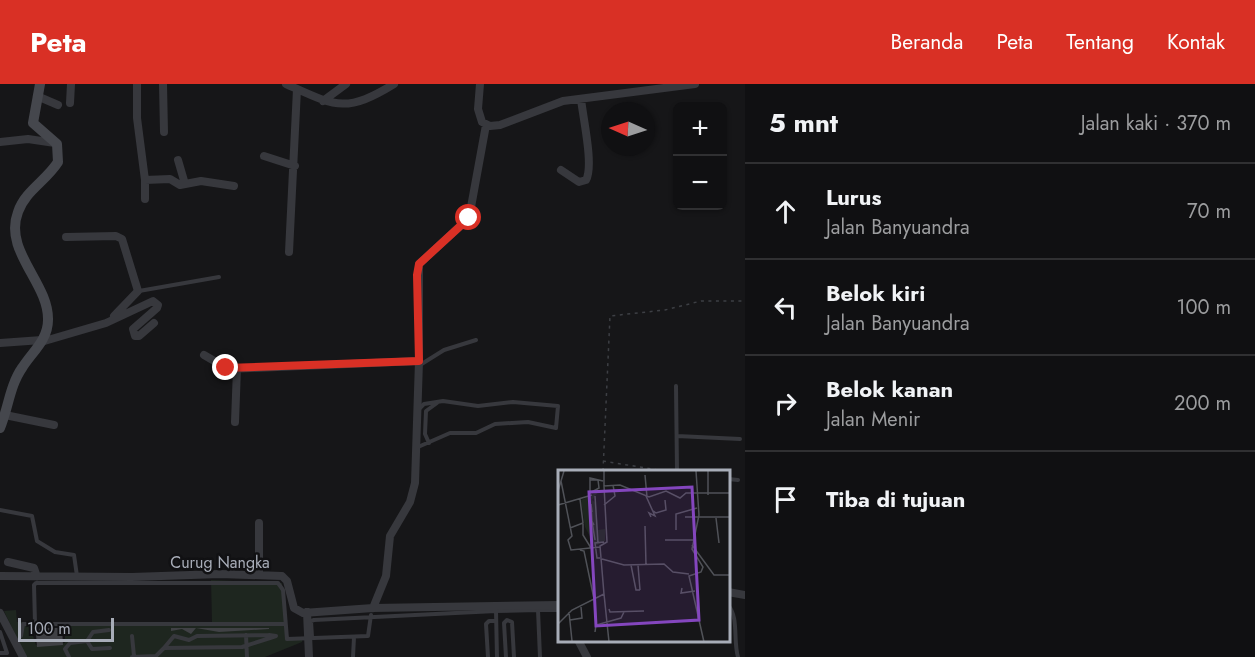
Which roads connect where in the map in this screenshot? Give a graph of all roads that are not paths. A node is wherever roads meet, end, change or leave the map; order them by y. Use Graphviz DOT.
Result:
graph roads {
  1 [pos="40,84"];
  2 [pos="71,84"];
  3 [pos="136,84"];
  4 [pos="163,84"];
  5 [pos="286,84"];
  6 [pos="346,84"];
  7 [pos="394,84"];
  8 [pos="480,84"];
  9 [pos="695,84"];
  10 [pos="297,89"];
  11 [pos="37,96"];
  12 [pos="581,99"];
  13 [pos="323,100"];
  14 [pos="70,103"];
  15 [pos="58,105"];
  16 [pos="486,125"];
  17 [pos="164,132"];
  18 [pos="0,142"];
  19 [pos="57,144"];
  20 [pos="264,156"];
  21 [pos="178,160"];
  22 [pos="295,166"];
  23 [pos="561,170"];
  24 [pos="145,180"];
  25 [pos="184,184"];
  26 [pos="234,186"];
  27 [pos="145,199"];
  28 [pos="66,237"];
  29 [pos="289,252"];
  30 [pos="219,277"];
  31 [pos="138,291"];
  32 [pos="106,323"];
  33 [pos="154,323"];
  34 [pos="476,340"];
  35 [pos="42,341"];
  36 [pos="0,343"];
  37 [pos="204,355"];
  38 [pos="419,364"];
  39 [pos="237,368"];
  40 [pos="676,386"];
  41 [pos="443,401"];
  42 [pos="417,410"];
  43 [pos="5,415"];
  44 [pos="235,422"];
  45 [pos="54,425"];
  46 [pos="0,428"];
  47 [pos="425,434"];
  48 [pos="677,436"];
  49 [pos="740,439"];
  50 [pos="429,443"];
  51 [pos="419,446"];
  52 [pos="677,470"];
  53 [pos="730,479"];
  54 [pos="738,480"];
  55 [pos="0,510"];
  56 [pos="259,524"];
  57 [pos="8,562"];
  58 [pos="258,575"];
  59 [pos="0,576"];
  60 [pos="37,577"];
  61 [pos="77,577"];
  62 [pos="730,592"];
  63 [pos="745,595"];
  64 [pos="558,605"];
  65 [pos="730,607"];
  66 [pos="496,610"];
  67 [pos="538,610"];
  68 [pos="558,610"];
  69 [pos="307,612"];
  70 [pos="372,612"];
  71 [pos="0,613"];
  72 [pos="496,621"];
  73 [pos="35,623"];
  74 [pos="285,624"];
  75 [pos="109,630"];
  76 [pos="1,635"];
  77 [pos="246,635"];
  78 [pos="286,635"];
  79 [pos="21,636"];
  80 [pos="132,636"];
  81 [pos="270,636"];
  82 [pos="496,636"];
  83 [pos="505,636"];
  84 [pos="312,637"];
  85 [pos="354,637"];
  86 [pos="513,638"];
  87 [pos="488,639"];
  88 [pos="87,640"];
  89 [pos="579,642"];
  90 [pos="246,646"];
  91 [pos="110,648"];
  92 [pos="164,648"];
  93 [pos="0,653"];
  94 [pos="23,657"];
  95 [pos="69,657"];
  96 [pos="133,657"];
  97 [pos="156,657"];
  98 [pos="247,657"];
  99 [pos="309,657"];
  100 [pos="353,657"];
  101 [pos="489,657"];
  102 [pos="497,657"];
  103 [pos="506,657"];
  104 [pos="514,657"];
  105 [pos="540,657"];
  106 [pos="587,657"];
  107 [pos="738,657"];
  1 -- 11 [label="main road"];
  2 -- 14 [label="street"];
  3 -- 24 [label="street"];
  4 -- 17 [label="street"];
  5 -- 10 [label="street"];
  6 -- 13 [label="street"];
  7 -- 13 [label="street"];
  8 -- 16 [label="street"];
  9 -- 12 [label="street"];
  10 -- 13 [label="street"];
  10 -- 22 [label="street"];
  11 -- 15 [label="street"];
  11 -- 19 [label="main road"];
  12 -- 16 [label="street"];
  12 -- 23 [label="street"];
  16 -- 38 [label="street"];
  18 -- 19 [label="street"];
  19 -- 35 [label="main road"];
  20 -- 22 [label="street"];
  21 -- 25 [label="street"];
  22 -- 29 [label="street"];
  24 -- 25 [label="street"];
  24 -- 27 [label="street"];
  25 -- 26 [label="street"];
  28 -- 31 [label="street"];
  30 -- 31 [label="lane"];
  31 -- 32 [label="street"];
  32 -- 33 [label="street"];
  32 -- 35 [label="street"];
  34 -- 38 [label="lane"];
  35 -- 36 [label="street"];
  35 -- 43 [label="main road"];
  37 -- 39 [label="street"];
  38 -- 39 [label="street"];
  38 -- 42 [label="street"];
  39 -- 44 [label="street"];
  40 -- 48 [label="lane"];
  41 -- 42 [label="lane"];
  41 -- 47 [label="lane"];
  41 -- 50 [label="lane"];
  42 -- 51 [label="street"];
  43 -- 45 [label="street"];
  43 -- 46 [label="main road"];
  47 -- 50 [label="lane"];
  47 -- 51 [label="lane"];
  48 -- 49 [label="lane"];
  48 -- 52 [label="lane"];
  50 -- 51 [label="lane"];
  51 -- 70 [label="street"];
  53 -- 54 [label="lane"];
  55 -- 61 [label="lane"];
  56 -- 58 [label="street"];
  57 -- 60 [label="street"];
  58 -- 61 [label="street, Curug Nangka"];
  58 -- 69 [label="street, Curug Nangka"];
  59 -- 60 [label="street, Curug Nangka"];
  60 -- 61 [label="street, Curug Nangka"];
  62 -- 63 [label="street"];
  64 -- 70 [label="street"];
  65 -- 107 [label="lane"];
  66 -- 67 [label="lane"];
  66 -- 70 [label="lane"];
  66 -- 72 [label="lane"];
  67 -- 68 [label="lane"];
  67 -- 105 [label="lane"];
  69 -- 70 [label="street"];
  69 -- 99 [label="street"];
  70 -- 84 [label="lane"];
  70 -- 85 [label="lane"];
  71 -- 94 [label="street"];
  72 -- 82 [label="lane"];
  72 -- 87 [label="lane"];
  73 -- 74 [label="lane"];
  73 -- 74 [label="lane"];
  73 -- 79 [label="lane"];
  74 -- 78 [label="lane"];
  75 -- 88 [label="lane"];
  76 -- 93 [label="lane"];
  77 -- 81 [label="lane"];
  77 -- 90 [label="lane"];
  77 -- 92 [label="lane"];
  78 -- 81 [label="lane"];
  78 -- 84 [label="lane"];
  80 -- 96 [label="lane"];
  81 -- 90 [label="lane"];
  82 -- 83 [label="lane"];
  82 -- 87 [label="lane"];
  82 -- 102 [label="lane"];
  83 -- 86 [label="lane"];
  83 -- 86 [label="lane"];
  83 -- 103 [label="lane"];
  84 -- 85 [label="lane"];
  85 -- 100 [label="lane"];
  86 -- 104 [label="lane"];
  87 -- 101 [label="lane"];
  88 -- 91 [label="lane"];
  88 -- 95 [label="lane"];
  89 -- 106 [label="street"];
  90 -- 92 [label="lane"];
  90 -- 98 [label="lane"];
  92 -- 97 [label="lane"];
  96 -- 97 [label="lane"];
}
